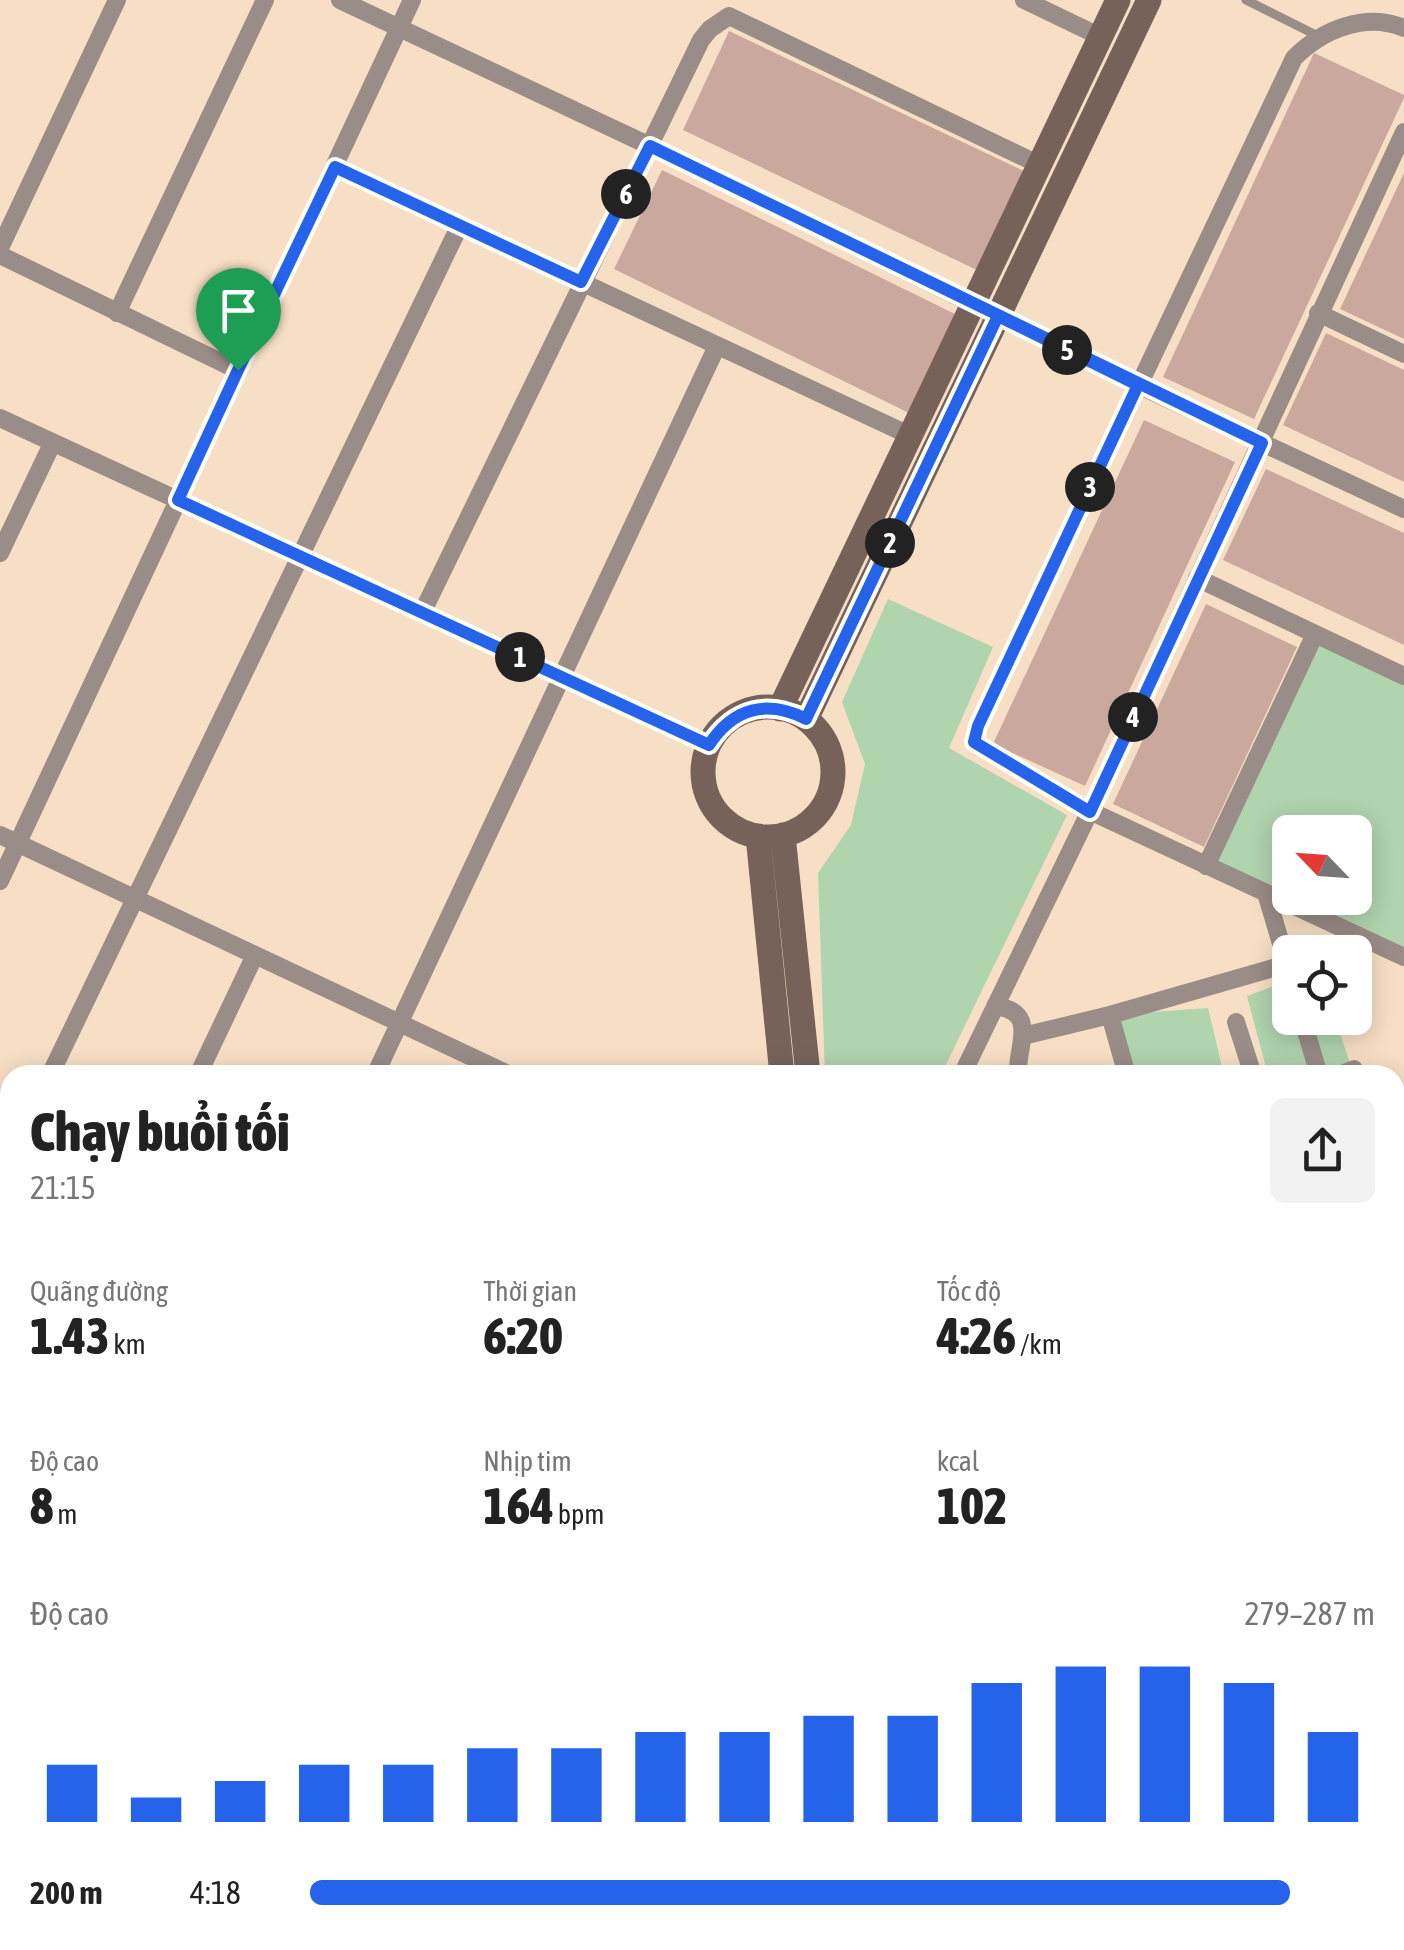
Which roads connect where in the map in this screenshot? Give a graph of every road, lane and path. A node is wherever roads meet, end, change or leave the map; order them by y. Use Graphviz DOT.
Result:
graph roads {
  1 [pos="117,0"];
  2 [pos="264,0"];
  3 [pos="340,0"];
  4 [pos="412,0"];
  5 [pos="1024,0"];
  6 [pos="1118,0"];
  7 [pos="1149,0"];
  8 [pos="1246,0"];
  9 [pos="400,28"];
  10 [pos="1404,28"];
  11 [pos="1101,36"];
  12 [pos="1320,36"];
  13 [pos="1404,132"];
  14 [pos="650,146"];
  15 [pos="1040,165"];
  16 [pos="335,167"];
  17 [pos="459,227"];
  18 [pos="0,252"];
  19 [pos="581,282"];
  20 [pos="973,304"];
  21 [pos="117,313"];
  22 [pos="1318,313"];
  23 [pos="998,316"];
  24 [pos="717,346"];
  25 [pos="1404,354"];
  26 [pos="238,370"];
  27 [pos="1138,385"];
  28 [pos="0,418"];
  29 [pos="908,436"];
  30 [pos="1262,443"];
  31 [pos="52,444"];
  32 [pos="178,500"];
  33 [pos="1404,509"];
  34 [pos="0,553"];
  35 [pos="302,558"];
  36 [pos="1197,578"];
  37 [pos="422,613"];
  38 [pos="1315,634"];
  39 [pos="562,676"];
  40 [pos="1404,676"];
  41 [pos="780,708"];
  42 [pos="806,719"];
  43 [pos="709,745"];
  44 [pos="1090,812"];
  45 [pos="0,835"];
  46 [pos="770,836"];
  47 [pos="18,844"];
  48 [pos="1206,866"];
  49 [pos="0,881"];
  50 [pos="1266,893"];
  51 [pos="134,898"];
  52 [pos="1278,935"];
  53 [pos="255,955"];
  54 [pos="1404,957"];
  55 [pos="1272,974"];
  56 [pos="995,1006"];
  57 [pos="1110,1016"];
  58 [pos="1236,1022"];
  59 [pos="399,1023"];
  60 [pos="1307,1035"];
  61 [pos="1023,1036"];
  62 [pos="55,1065"];
  63 [pos="203,1065"];
  64 [pos="380,1065"];
  65 [pos="489,1065"];
  66 [pos="781,1065"];
  67 [pos="806,1065"];
  68 [pos="967,1065"];
  69 [pos="1019,1065"];
  70 [pos="1123,1065"];
  71 [pos="1250,1065"];
  72 [pos="1316,1065"];
  1 -- 18 [label="street"];
  2 -- 21 [label="street"];
  3 -- 9 [label="street"];
  4 -- 9 [label="street"];
  5 -- 11 [label="street"];
  6 -- 11 [label="main road"];
  7 -- 23 [label="main road"];
  8 -- 12 [label="lane"];
  9 -- 14 [label="street"];
  9 -- 16 [label="street"];
  10 -- 12 [label="street"];
  11 -- 15 [label="main road"];
  12 -- 27 [label="street"];
  13 -- 22 [label="street"];
  14 -- 15 [label="street"];
  14 -- 19 [label="street"];
  14 -- 20 [label="street"];
  15 -- 20 [label="main road"];
  16 -- 17 [label="street"];
  16 -- 26 [label="street"];
  17 -- 19 [label="street"];
  17 -- 35 [label="street"];
  18 -- 21 [label="street"];
  19 -- 24 [label="street"];
  19 -- 37 [label="street"];
  20 -- 23 [label="street"];
  20 -- 29 [label="main road"];
  21 -- 26 [label="street"];
  22 -- 25 [label="street"];
  22 -- 30 [label="street"];
  23 -- 27 [label="street"];
  23 -- 42 [label="main road"];
  24 -- 29 [label="street"];
  24 -- 39 [label="street"];
  26 -- 32 [label="street"];
  27 -- 30 [label="street"];
  27 -- 44 [label="street"];
  28 -- 31 [label="street"];
  29 -- 41 [label="main road"];
  30 -- 33 [label="street"];
  30 -- 36 [label="street"];
  31 -- 32 [label="street"];
  31 -- 34 [label="street"];
  32 -- 35 [label="street"];
  32 -- 47 [label="street"];
  35 -- 37 [label="street"];
  35 -- 51 [label="street"];
  36 -- 38 [label="street"];
  36 -- 44 [label="street"];
  37 -- 39 [label="street"];
  38 -- 40 [label="street"];
  38 -- 48 [label="street"];
  39 -- 43 [label="street"];
  39 -- 59 [label="street"];
  41 -- 42 [label="main road"];
  41 -- 43 [label="main road"];
  42 -- 46 [label="main road"];
  43 -- 46 [label="main road"];
  44 -- 48 [label="street"];
  44 -- 56 [label="street"];
  45 -- 47 [label="street"];
  46 -- 66 [label="main road"];
  46 -- 67 [label="main road"];
  47 -- 49 [label="street"];
  47 -- 51 [label="street"];
  48 -- 50 [label="street"];
  50 -- 52 [label="street"];
  50 -- 54 [label="street"];
  51 -- 53 [label="street"];
  51 -- 62 [label="street"];
  53 -- 59 [label="street"];
  53 -- 63 [label="street"];
  55 -- 57 [label="street"];
  56 -- 61 [label="street"];
  56 -- 68 [label="street"];
  57 -- 61 [label="street"];
  57 -- 70 [label="street"];
  58 -- 71 [label="street"];
  59 -- 64 [label="street"];
  59 -- 65 [label="street"];
  60 -- 72 [label="street"];
  61 -- 69 [label="street"];
}
